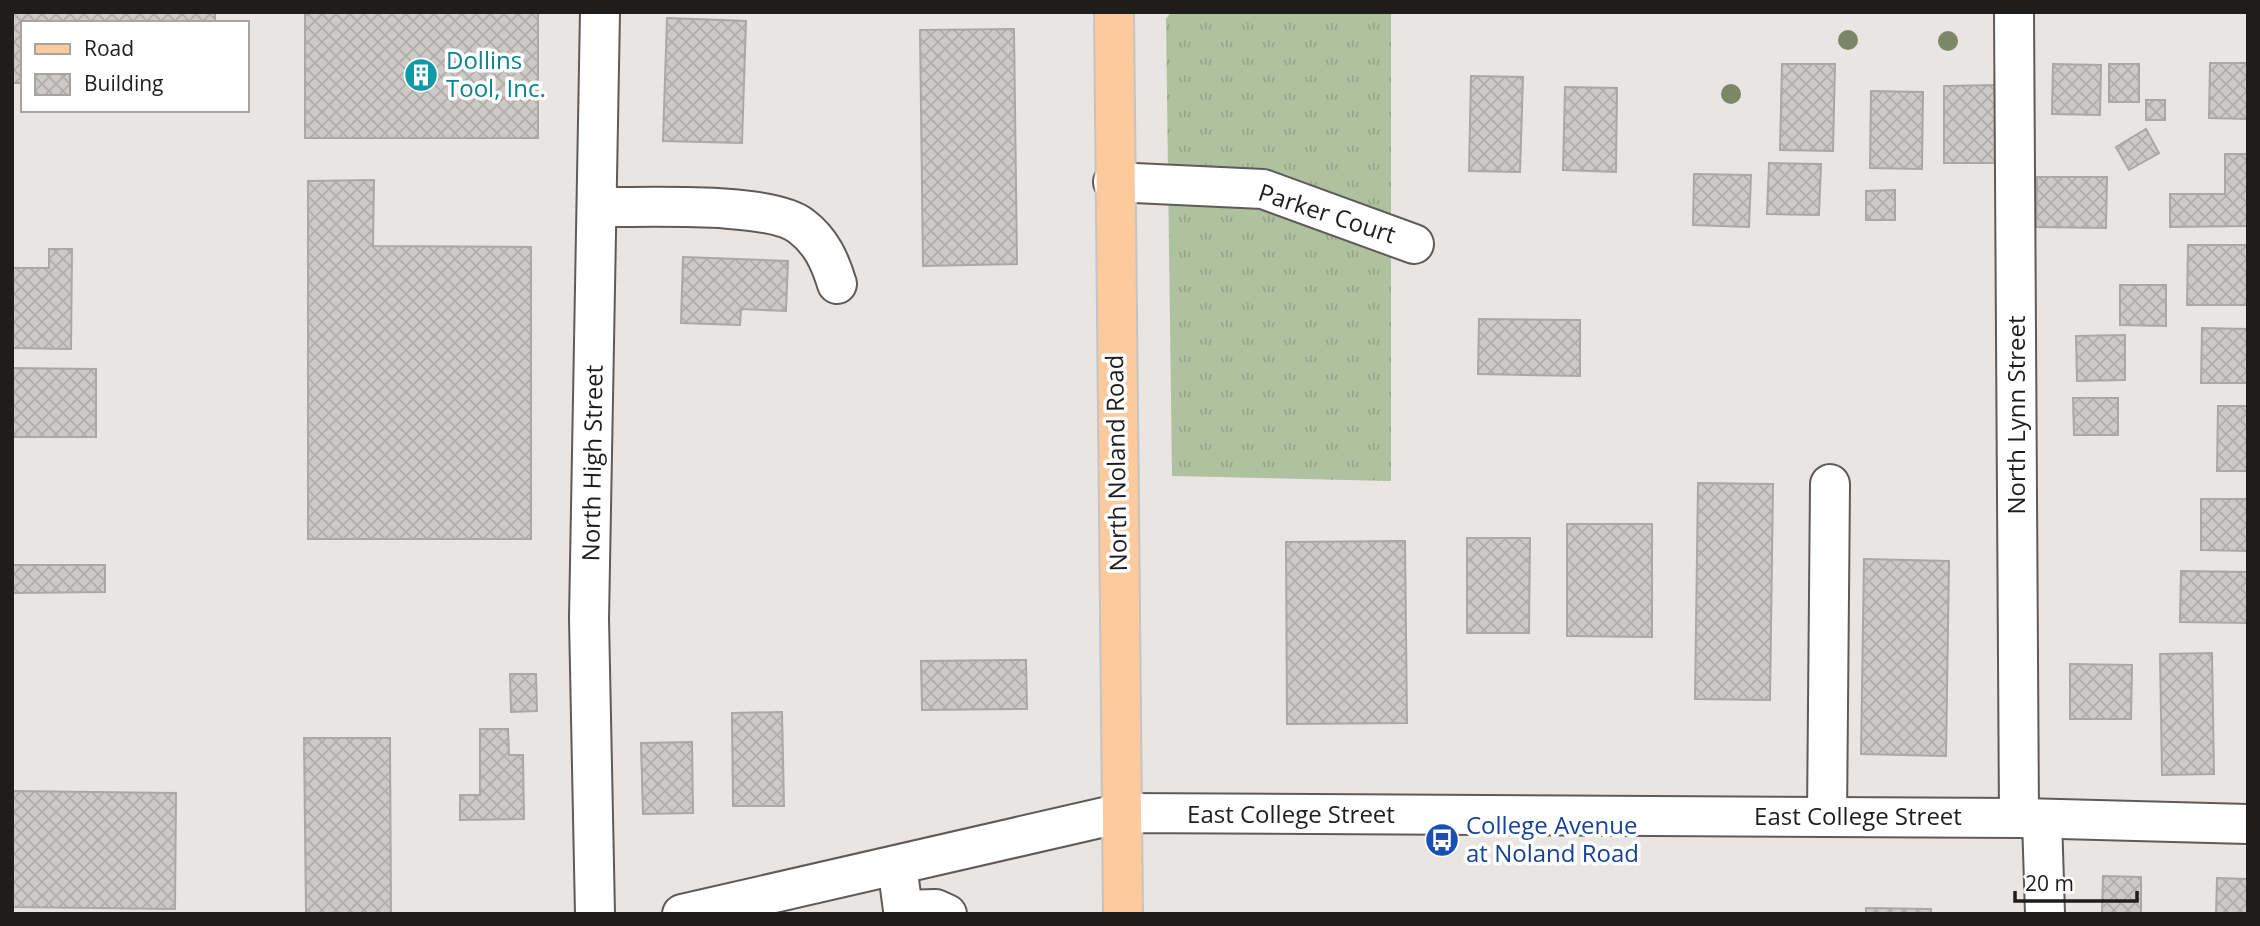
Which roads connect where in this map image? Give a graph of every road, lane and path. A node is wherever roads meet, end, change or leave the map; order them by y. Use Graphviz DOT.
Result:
graph roads {
  1 [pos="600,12"];
  2 [pos="1114,12"];
  3 [pos="2014,12"];
  4 [pos="1114,182"];
  5 [pos="598,207"];
  6 [pos="1413,244"];
  7 [pos="837,284"];
  8 [pos="1830,484"];
  9 [pos="1122,813"];
  10 [pos="1827,817"];
  11 [pos="2031,818"];
  12 [pos="2248,824"];
  13 [pos="897,865"];
  14 [pos="898,912"];
  15 [pos="595,914"];
  16 [pos="682,914"];
  17 [pos="947,914"];
  18 [pos="1123,914"];
  19 [pos="2045,914"];
  1 -- 5 [label="street, North High Street"];
  2 -- 4 [label="main road, North Noland Road"];
  3 -- 11 [label="street, North Lynn Street"];
  4 -- 6 [label="street, Parker Court"];
  4 -- 9 [label="main road, North Noland Road"];
  5 -- 7 [label="street"];
  5 -- 15 [label="street, North High Street"];
  8 -- 10 [label="street"];
  9 -- 10 [label="street, East College Street"];
  9 -- 13 [label="street, East College Street"];
  9 -- 18 [label="main road, North Noland Road"];
  10 -- 11 [label="street, East College Street"];
  11 -- 12 [label="street, East College Street"];
  11 -- 19 [label="street, North Lynn Street"];
  13 -- 14 [label="street"];
  13 -- 16 [label="street, East College Street"];
  14 -- 17 [label="street"];
}
